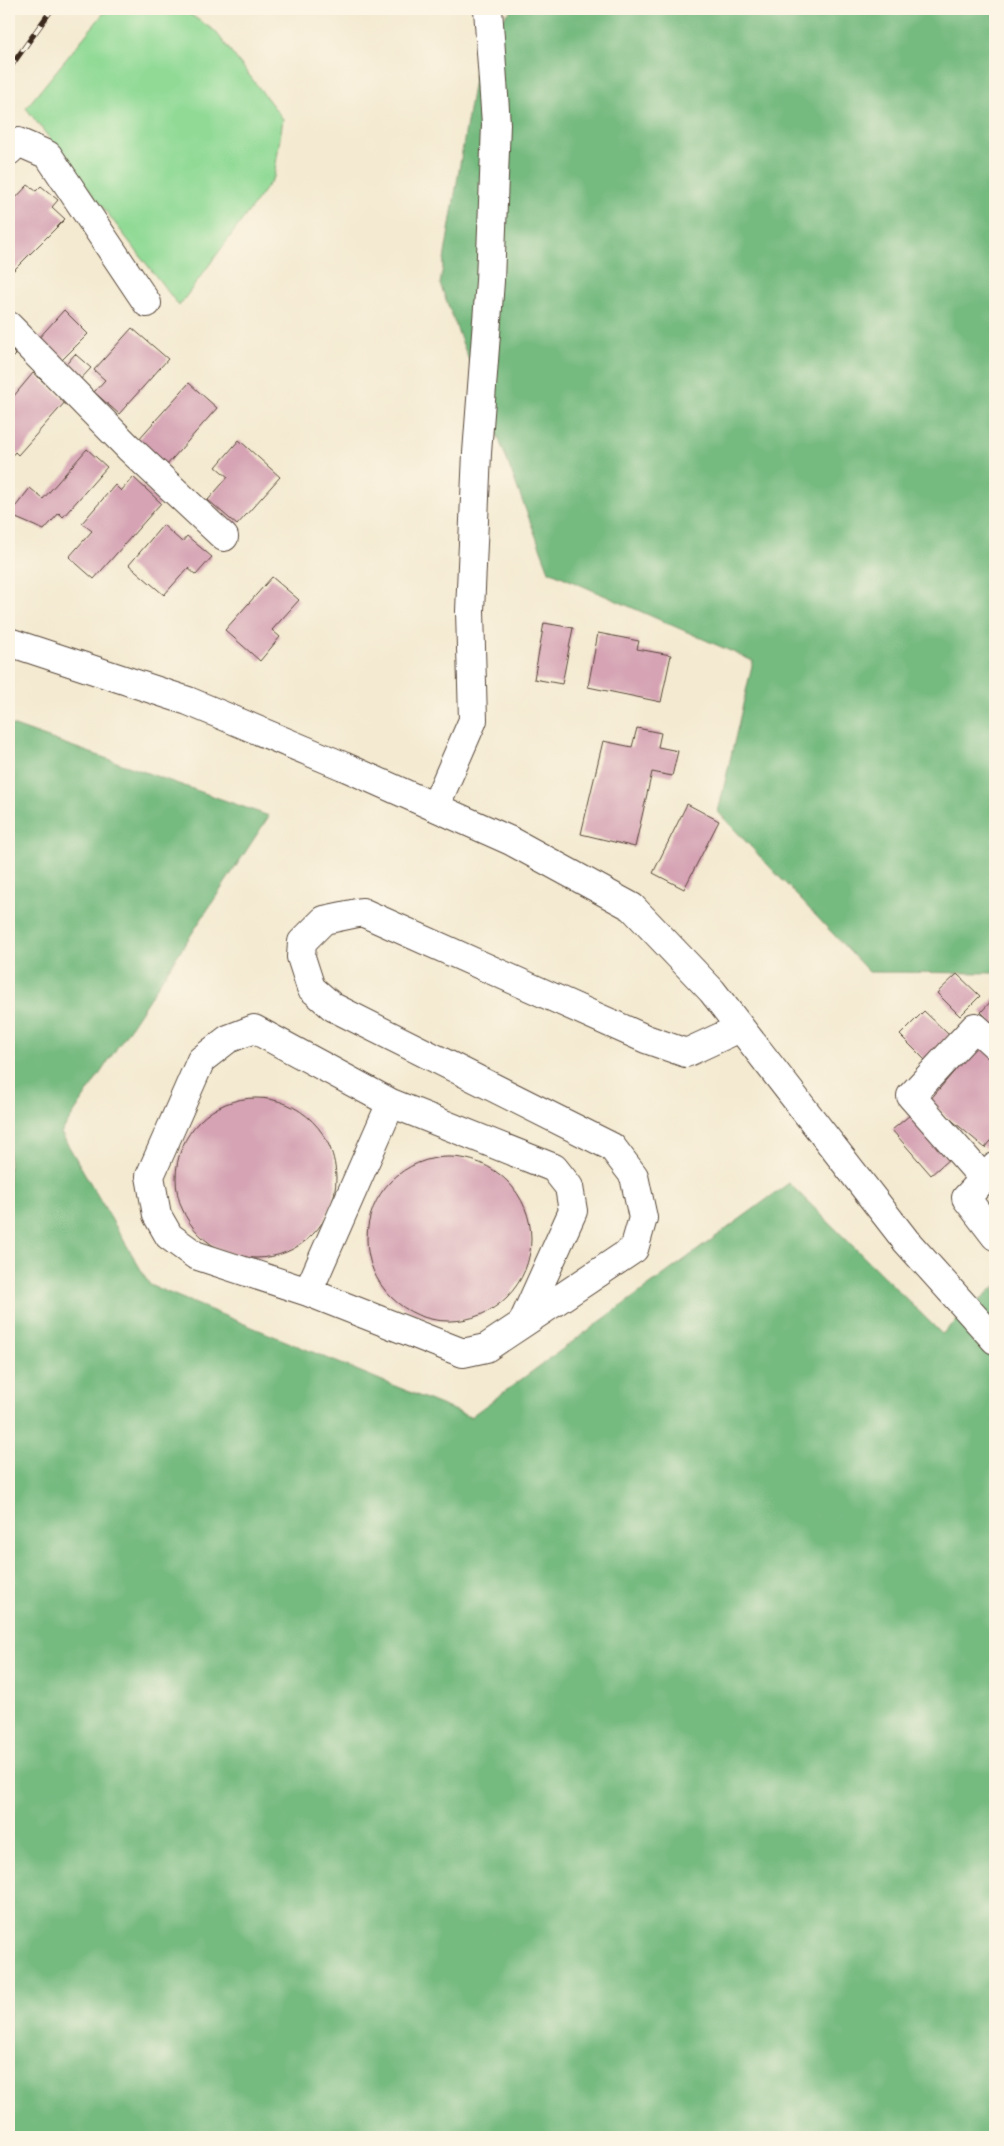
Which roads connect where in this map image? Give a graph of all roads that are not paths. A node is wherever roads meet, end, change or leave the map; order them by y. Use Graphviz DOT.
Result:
graph roads {
  1 [pos="488,9"];
  2 [pos="9,151"];
  3 [pos="147,303"];
  4 [pos="9,326"];
  5 [pos="224,537"];
  6 [pos="9,642"];
  7 [pos="435,807"];
  8 [pos="740,1028"];
  9 [pos="995,1045"];
  10 [pos="391,1103"];
  11 [pos="989,1173"];
  12 [pos="995,1236"];
  13 [pos="308,1292"];
  14 [pos="522,1324"];
  15 [pos="995,1340"];
  1 -- 7 [label="street"];
  2 -- 3 [label="street"];
  4 -- 5 [label="street"];
  6 -- 7 [label="street"];
  7 -- 8 [label="street"];
  8 -- 14 [label="street"];
  8 -- 15 [label="street"];
  9 -- 11 [label="street"];
  10 -- 13 [label="street"];
  10 -- 13 [label="street"];
  10 -- 14 [label="street"];
  11 -- 12 [label="street"];
  13 -- 14 [label="street"];
}
